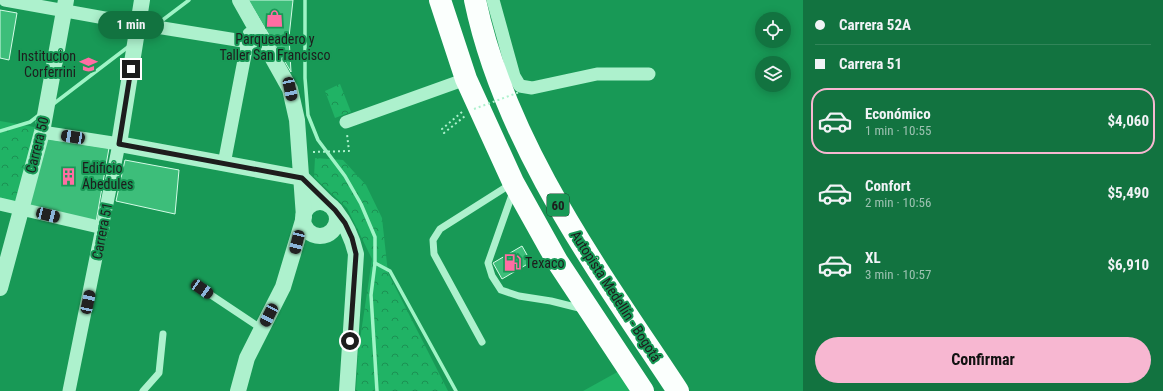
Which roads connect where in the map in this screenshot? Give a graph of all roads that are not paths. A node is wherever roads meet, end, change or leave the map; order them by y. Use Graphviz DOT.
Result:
graph roads {
  1 [pos="5,0"];
  2 [pos="142,0"];
  3 [pos="240,0"];
  4 [pos="475,0"];
  5 [pos="493,0"];
  6 [pos="66,5"];
  7 [pos="439,5"];
  8 [pos="251,20"];
  9 [pos="138,24"];
  10 [pos="248,42"];
  11 [pos="267,45"];
  12 [pos="649,74"];
  13 [pos="466,79"];
  14 [pos="346,122"];
  15 [pos="43,126"];
  16 [pos="119,144"];
  17 [pos="224,164"];
  18 [pos="302,178"];
  19 [pos="514,184"];
  20 [pos="0,204"];
  21 [pos="331,207"];
  22 [pos="21,208"];
  23 [pos="304,217"];
  24 [pos="103,228"];
  25 [pos="325,236"];
  26 [pos="356,254"];
  27 [pos="0,288"];
  28 [pos="202,289"];
  29 [pos="589,310"];
  30 [pos="262,329"];
  31 [pos="163,334"];
  32 [pos="482,342"];
  33 [pos="69,391"];
  34 [pos="143,391"];
  35 [pos="238,391"];
  36 [pos="347,391"];
  37 [pos="643,391"];
  38 [pos="678,391"];
  1 -- 6 [label="street"];
  2 -- 9 [label="street, Carrera 51"];
  3 -- 8 [label="street"];
  4 -- 38 [label="highway, Autopista Medellín - Bogotá / 60"];
  5 -- 12 [label="street"];
  6 -- 9 [label="street"];
  6 -- 15 [label="street, Carrera 50"];
  7 -- 13 [label="highway, Autopista Medellín - Bogotá / 60"];
  8 -- 10 [label="street"];
  8 -- 11 [label="street"];
  9 -- 10 [label="street"];
  9 -- 16 [label="street, Carrera 51"];
  10 -- 11 [label="street"];
  10 -- 17 [label="street"];
  11 -- 18 [label="street"];
  13 -- 14 [label="street"];
  13 -- 19 [label="highway, Autopista Medellín - Bogotá / 60"];
  15 -- 16 [label="street"];
  15 -- 22 [label="street, Carrera 50"];
  16 -- 17 [label="street"];
  16 -- 24 [label="street, Carrera 51"];
  17 -- 18 [label="street"];
  18 -- 21 [label="street"];
  18 -- 23 [label="street"];
  19 -- 29 [label="highway, Autopista Medellín - Bogotá / 60"];
  19 -- 29 [label="lane"];
  19 -- 32 [label="lane"];
  20 -- 22 [label="street"];
  21 -- 23 [label="street"];
  21 -- 25 [label="street"];
  21 -- 26 [label="street"];
  22 -- 24 [label="street"];
  22 -- 27 [label="street, Carrera 50"];
  23 -- 25 [label="street"];
  23 -- 30 [label="street"];
  24 -- 33 [label="street, Carrera 51"];
  25 -- 26 [label="street"];
  26 -- 36 [label="street"];
  28 -- 30 [label="lane"];
  29 -- 37 [label="highway, Autopista Medellín - Bogotá / 60"];
  30 -- 35 [label="street"];
  31 -- 34 [label="lane"];
}
